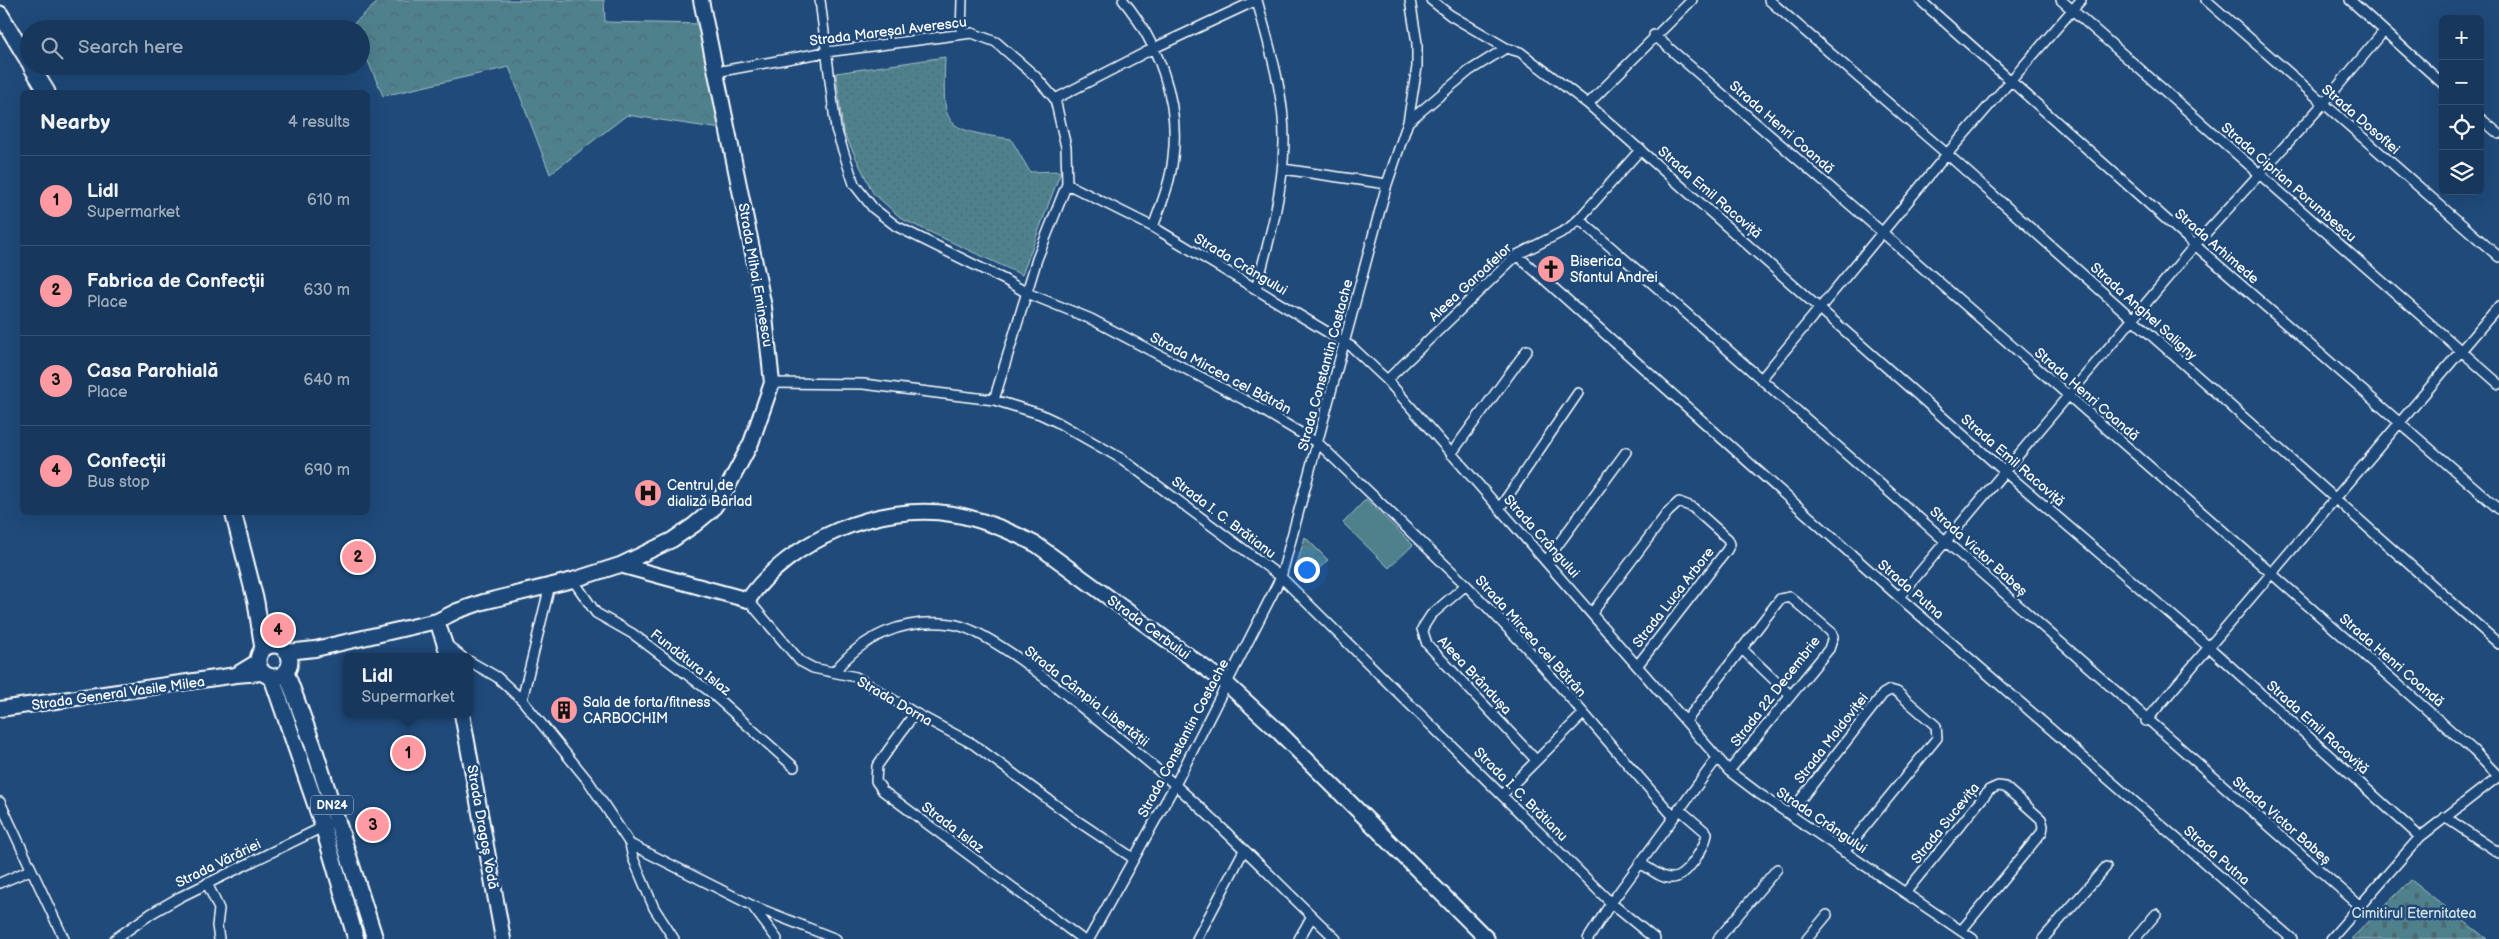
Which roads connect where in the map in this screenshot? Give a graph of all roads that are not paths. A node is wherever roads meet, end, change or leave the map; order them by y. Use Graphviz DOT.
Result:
graph roads {
  1 [pos="701,0"];
  2 [pos="820,0"];
  3 [pos="962,0"];
  4 [pos="1122,0"];
  5 [pos="1257,0"];
  6 [pos="1410,0"];
  7 [pos="1430,0"];
  8 [pos="1692,0"];
  9 [pos="1769,0"];
  10 [pos="1920,0"];
  11 [pos="2061,0"];
  12 [pos="2081,0"];
  13 [pos="2206,0"];
  14 [pos="2350,0"];
  15 [pos="2072,10"];
  16 [pos="0,14"];
  17 [pos="2384,31"];
  18 [pos="961,34"];
  19 [pos="1654,36"];
  20 [pos="20,47"];
  21 [pos="1154,48"];
  22 [pos="1506,48"];
  23 [pos="826,52"];
  24 [pos="716,72"];
  25 [pos="37,75"];
  26 [pos="2439,80"];
  27 [pos="2012,81"];
  28 [pos="46,90"];
  29 [pos="1055,100"];
  30 [pos="1588,104"];
  31 [pos="2323,104"];
  32 [pos="2484,121"];
  33 [pos="1408,122"];
  34 [pos="2499,134"];
  35 [pos="1641,149"];
  36 [pos="1947,154"];
  37 [pos="1283,169"];
  38 [pos="2259,175"];
  39 [pos="1067,184"];
  40 [pos="1387,184"];
  41 [pos="1579,219"];
  42 [pos="1153,228"];
  43 [pos="1883,233"];
  44 [pos="2195,245"];
  45 [pos="1517,255"];
  46 [pos="2499,257"];
  47 [pos="1256,289"];
  48 [pos="1027,293"];
  49 [pos="2499,306"];
  50 [pos="1821,309"];
  51 [pos="2133,320"];
  52 [pos="1346,344"];
  53 [pos="1527,350"];
  54 [pos="2461,350"];
  55 [pos="1762,378"];
  56 [pos="1387,380"];
  57 [pos="772,382"];
  58 [pos="2499,384"];
  59 [pos="1578,393"];
  60 [pos="2069,396"];
  61 [pos="994,400"];
  62 [pos="2398,422"];
  63 [pos="1319,444"];
  64 [pos="1626,452"];
  65 [pos="1451,454"];
  66 [pos="2005,472"];
  67 [pos="2335,499"];
  68 [pos="1499,509"];
  69 [pos="2499,509"];
  70 [pos="234,515"];
  71 [pos="1948,541"];
  72 [pos="1546,561"];
  73 [pos="620,565"];
  74 [pos="2273,574"];
  75 [pos="1281,577"];
  76 [pos="573,580"];
  77 [pos="1466,584"];
  78 [pos="550,586"];
  79 [pos="1899,597"];
  80 [pos="748,600"];
  81 [pos="1592,613"];
  82 [pos="437,621"];
  83 [pos="2499,644"];
  84 [pos="1741,648"];
  85 [pos="2210,648"];
  86 [pos="448,650"];
  87 [pos="266,661"];
  88 [pos="288,662"];
  89 [pos="473,663"];
  90 [pos="1637,666"];
  91 [pos="834,672"];
  92 [pos="1227,684"];
  93 [pos="1790,695"];
  94 [pos="522,700"];
  95 [pos="0,710"];
  96 [pos="915,713"];
  97 [pos="1583,714"];
  98 [pos="463,718"];
  99 [pos="2146,720"];
  100 [pos="1686,721"];
  101 [pos="1718,757"];
  102 [pos="1536,760"];
  103 [pos="794,768"];
  104 [pos="1729,771"];
  105 [pos="2498,776"];
  106 [pos="1175,785"];
  107 [pos="1502,795"];
  108 [pos="0,802"];
  109 [pos="1676,813"];
  110 [pos="1790,814"];
  111 [pos="2446,817"];
  112 [pos="330,823"];
  113 [pos="2420,837"];
  114 [pos="630,844"];
  115 [pos="1244,850"];
  116 [pos="1844,852"];
  117 [pos="2499,853"];
  118 [pos="1133,858"];
  119 [pos="1640,863"];
  120 [pos="2106,867"];
  121 [pos="1778,869"];
  122 [pos="30,870"];
  123 [pos="0,883"];
  124 [pos="207,883"];
  125 [pos="1905,893"];
  126 [pos="1611,903"];
  127 [pos="2359,905"];
  128 [pos="753,906"];
  129 [pos="2156,914"];
  130 [pos="1827,915"];
  131 [pos="1312,916"];
  132 [pos="1960,931"];
  133 [pos="64,939"];
  134 [pos="115,939"];
  135 [pos="219,939"];
  136 [pos="356,939"];
  137 [pos="375,939"];
  138 [pos="504,939"];
  139 [pos="674,939"];
  140 [pos="777,939"];
  141 [pos="836,939"];
  142 [pos="1082,939"];
  143 [pos="1088,939"];
  144 [pos="1197,939"];
  145 [pos="1299,939"];
  146 [pos="1336,939"];
  147 [pos="1488,939"];
  148 [pos="1588,939"];
  149 [pos="1655,939"];
  150 [pos="1718,939"];
  151 [pos="1807,939"];
  152 [pos="1973,939"];
  153 [pos="2043,939"];
  154 [pos="2135,939"];
  155 [pos="2292,939"];
  156 [pos="2331,939"];
  1 -- 24 [label="main road, Strada Mihai Eminescu"];
  2 -- 23 [label="street, Strada Mircea cel Bătrân"];
  3 -- 18 [label="street"];
  4 -- 21 [label="street"];
  5 -- 21 [label="street"];
  5 -- 37 [label="street"];
  6 -- 33 [label="street, Strada Constantin Costache"];
  7 -- 22 [label="street"];
  8 -- 19 [label="street"];
  9 -- 36 [label="street, Strada Anghel Saligny"];
  10 -- 27 [label="street, Strada Arhimede"];
  11 -- 15 [label="street, Strada Ciprian Porumbescu"];
  12 -- 15 [label="street"];
  13 -- 31 [label="street, Strada Dosoftei"];
  14 -- 17 [label="street"];
  15 -- 27 [label="street"];
  15 -- 38 [label="street, Strada Ciprian Porumbescu"];
  16 -- 20 [label="main road"];
  17 -- 26 [label="street"];
  17 -- 31 [label="street"];
  18 -- 23 [label="street, Strada Mareșal Averescu"];
  18 -- 29 [label="street, Strada Mareșal Averescu"];
  19 -- 30 [label="street"];
  19 -- 43 [label="street, Strada Henri Coandă"];
  21 -- 29 [label="street"];
  21 -- 42 [label="street"];
  22 -- 30 [label="street"];
  22 -- 33 [label="street"];
  23 -- 24 [label="street, Strada Mareșal Averescu"];
  23 -- 48 [label="street, Strada Mircea cel Bătrân"];
  24 -- 57 [label="main road, Strada Mihai Eminescu"];
  25 -- 28 [label="main road"];
  27 -- 36 [label="street"];
  27 -- 44 [label="street, Strada Arhimede"];
  29 -- 39 [label="street, Strada Mareșal Averescu"];
  30 -- 35 [label="street, Strada Emil Racoviță"];
  31 -- 38 [label="street"];
  31 -- 46 [label="street, Strada Dosoftei"];
  32 -- 34 [label="street"];
  33 -- 40 [label="street, Strada Constantin Costache"];
  35 -- 41 [label="street, Aleea Garoafelor"];
  35 -- 50 [label="street, Strada Emil Racoviță"];
  36 -- 43 [label="street"];
  36 -- 51 [label="street, Strada Anghel Saligny"];
  37 -- 40 [label="street"];
  37 -- 47 [label="street"];
  38 -- 44 [label="street"];
  38 -- 54 [label="street, Strada Ciprian Porumbescu"];
  39 -- 42 [label="street, Strada Crângului"];
  39 -- 48 [label="street, Strada Mareșal Averescu"];
  40 -- 52 [label="street, Strada Constantin Costache"];
  41 -- 45 [label="street, Aleea Garoafelor"];
  41 -- 55 [label="street, Strada Victor Babeș"];
  42 -- 47 [label="street, Strada Crângului"];
  43 -- 50 [label="street"];
  43 -- 60 [label="street, Strada Henri Coandă"];
  44 -- 51 [label="street"];
  44 -- 62 [label="street, Strada Arhimede"];
  45 -- 56 [label="street, Aleea Garoafelor"];
  45 -- 79 [label="street, Strada Putna"];
  47 -- 52 [label="street, Strada Crângului"];
  48 -- 61 [label="street, Strada Mareșal Averescu"];
  48 -- 63 [label="street, Strada Mircea cel Bătrân"];
  49 -- 54 [label="street"];
  50 -- 55 [label="street"];
  50 -- 66 [label="street, Strada Emil Racoviță"];
  51 -- 60 [label="street"];
  51 -- 67 [label="street, Strada Anghel Saligny"];
  52 -- 56 [label="street, Strada Crângului"];
  52 -- 63 [label="street, Strada Constantin Costache"];
  53 -- 65 [label="street"];
  54 -- 58 [label="street, Strada Ciprian Porumbescu"];
  54 -- 62 [label="street"];
  55 -- 71 [label="street, Strada Victor Babeș"];
  56 -- 65 [label="street, Strada Crângului"];
  57 -- 61 [label="street, Strada I. C. Brătianu"];
  57 -- 73 [label="main road, Strada Mihai Eminescu"];
  59 -- 68 [label="street"];
  60 -- 66 [label="street"];
  60 -- 74 [label="street, Strada Henri Coandă"];
  61 -- 75 [label="street, Strada I. C. Brătianu"];
  62 -- 67 [label="street"];
  62 -- 69 [label="street, Strada Arhimede"];
  63 -- 75 [label="street, Strada Constantin Costache"];
  63 -- 77 [label="street, Strada Mircea cel Bătrân"];
  64 -- 72 [label="street"];
  65 -- 68 [label="street, Strada Crângului"];
  66 -- 71 [label="street"];
  66 -- 85 [label="street, Strada Emil Racoviță"];
  67 -- 74 [label="street"];
  67 -- 83 [label="street, Strada Anghel Saligny"];
  68 -- 72 [label="street, Strada Crângului"];
  70 -- 87 [label="main road, DN24"];
  71 -- 79 [label="street"];
  71 -- 99 [label="street, Strada Victor Babeș"];
  72 -- 81 [label="street, Strada Crângului"];
  73 -- 76 [label="main road, Strada Mihai Eminescu"];
  73 -- 80 [label="main road"];
  74 -- 85 [label="street"];
  74 -- 105 [label="street, Strada Henri Coandă"];
  75 -- 92 [label="street, Strada Constantin Costache"];
  75 -- 107 [label="street, Strada I. C. Brătianu"];
  76 -- 78 [label="main road, Strada Mihai Eminescu"];
  76 -- 103 [label="street, Fundătura Islaz"];
  77 -- 97 [label="street, Strada Mircea cel Bătrân"];
  77 -- 102 [label="street, Aleea Brândușa"];
  78 -- 82 [label="main road, Strada Mihai Eminescu"];
  78 -- 94 [label="street"];
  79 -- 155 [label="street, Strada Putna"];
  80 -- 91 [label="street, Strada Dorna"];
  80 -- 92 [label="main road, Strada Cerbului"];
  81 -- 90 [label="street, Strada Crângului"];
  81 -- 90 [label="street, Strada Luca Arbore"];
  82 -- 86 [label="main road"];
  82 -- 88 [label="main road"];
  84 -- 93 [label="street"];
  84 -- 93 [label="street, Strada 22 Decembrie"];
  84 -- 100 [label="street, Strada 22 Decembrie"];
  85 -- 99 [label="street"];
  85 -- 113 [label="street, Strada Emil Racoviță"];
  87 -- 88 [label="main road"];
  87 -- 88 [label="main road"];
  87 -- 95 [label="main road, Strada General Vasile Milea"];
  87 -- 112 [label="main road, DN24"];
  88 -- 112 [label="main road, DN24"];
  89 -- 94 [label="street"];
  90 -- 100 [label="street, Strada Crângului"];
  91 -- 96 [label="street, Strada Dorna"];
  91 -- 106 [label="street, Strada Câmpia Libertății"];
  92 -- 106 [label="street, Strada Constantin Costache"];
  92 -- 147 [label="main road, Strada Cerbului"];
  93 -- 104 [label="street, Strada 22 Decembrie"];
  94 -- 114 [label="street"];
  96 -- 118 [label="street, Strada Dorna"];
  96 -- 142 [label="street, Strada Islaz"];
  97 -- 102 [label="street"];
  97 -- 109 [label="street, Strada Mircea cel Bătrân"];
  98 -- 138 [label="main road, Strada Dragoș Vodă"];
  99 -- 127 [label="street, Strada Victor Babeș"];
  100 -- 101 [label="street, Strada Crângului"];
  101 -- 104 [label="street, Strada Crângului"];
  101 -- 109 [label="street"];
  102 -- 107 [label="street"];
  104 -- 110 [label="street, Strada Crângului"];
  105 -- 111 [label="street"];
  106 -- 115 [label="street, Strada Câmpia Libertății"];
  106 -- 118 [label="street, Strada Constantin Costache"];
  107 -- 126 [label="street, Strada I. C. Brătianu"];
  108 -- 122 [label="street"];
  109 -- 119 [label="street"];
  109 -- 119 [label="street, Strada Mircea cel Bătrân"];
  110 -- 116 [label="street, Strada Crângului"];
  110 -- 116 [label="street, Strada Moldoviței"];
  111 -- 113 [label="street"];
  111 -- 117 [label="street"];
  112 -- 124 [label="street, Strada Vărăriei"];
  112 -- 136 [label="main road, DN24"];
  112 -- 137 [label="main road, DN24"];
  113 -- 127 [label="street"];
  114 -- 128 [label="street"];
  114 -- 139 [label="street"];
  115 -- 131 [label="street, Strada Câmpia Libertății"];
  115 -- 144 [label="street"];
  116 -- 125 [label="street, Strada Crângului"];
  118 -- 143 [label="street, Strada Constantin Costache"];
  119 -- 126 [label="street"];
  120 -- 153 [label="street"];
  121 -- 150 [label="street"];
  122 -- 123 [label="street"];
  122 -- 133 [label="street"];
  124 -- 134 [label="street, Strada Vărăriei"];
  124 -- 135 [label="street"];
  125 -- 132 [label="street, Strada Crângului"];
  125 -- 132 [label="street, Strada Sucevița"];
  126 -- 148 [label="street"];
  126 -- 149 [label="street, Strada I. C. Brătianu"];
  127 -- 156 [label="street"];
  128 -- 140 [label="street"];
  128 -- 141 [label="street"];
  129 -- 154 [label="street"];
  130 -- 151 [label="street"];
  131 -- 145 [label="street"];
  131 -- 146 [label="street, Strada Câmpia Libertății"];
  132 -- 152 [label="street, Strada Crângului"];
}
